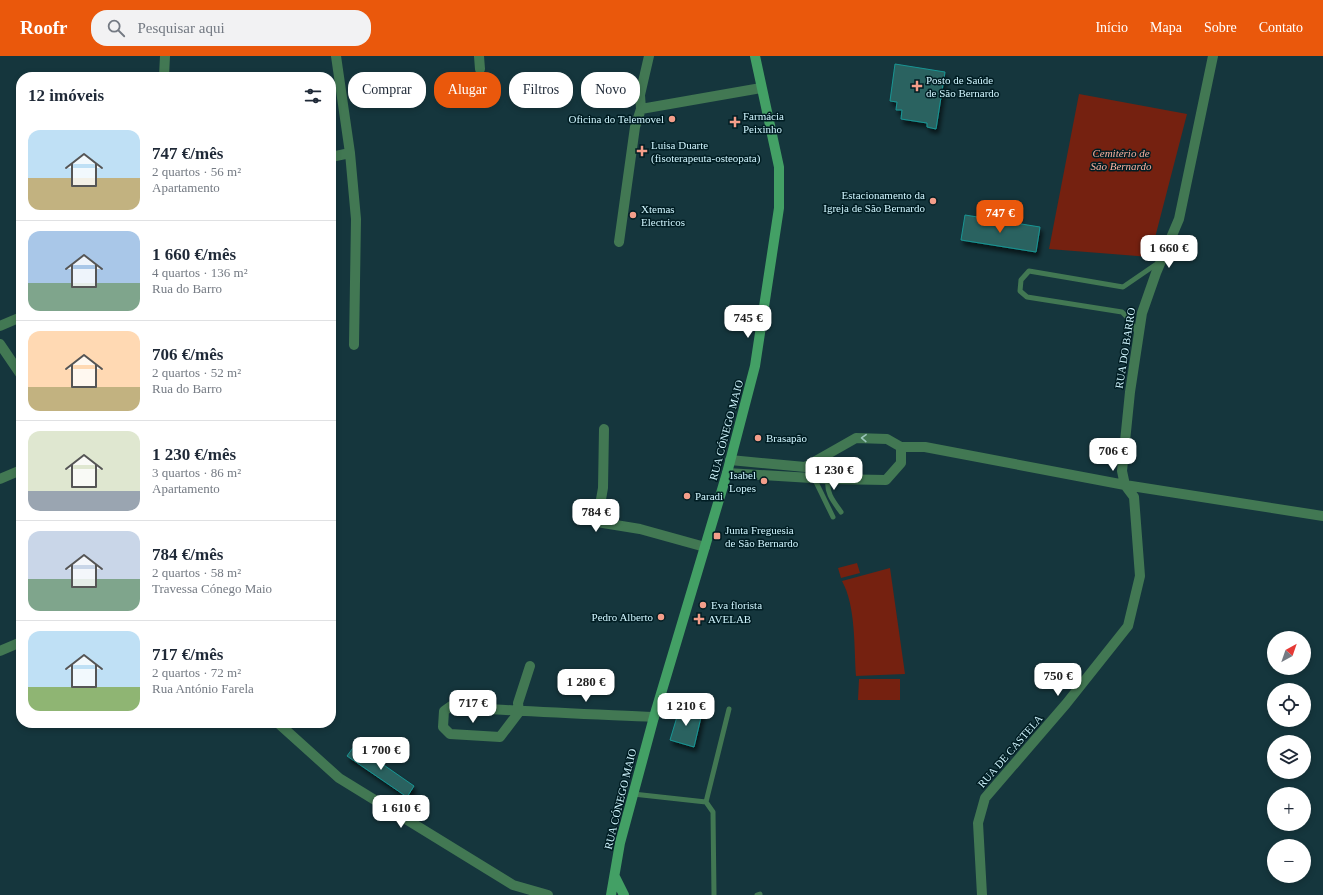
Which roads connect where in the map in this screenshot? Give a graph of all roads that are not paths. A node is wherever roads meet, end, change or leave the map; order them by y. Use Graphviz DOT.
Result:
graph roads {
  1 [pos="165,56"];
  2 [pos="336,56"];
  3 [pos="479,56"];
  4 [pos="649,56"];
  5 [pos="755,56"];
  6 [pos="1213,56"];
  7 [pos="480,69"];
  8 [pos="164,72"];
  9 [pos="761,88"];
  10 [pos="641,109"];
  11 [pos="350,153"];
  12 [pos="336,156"];
  13 [pos="619,242"];
  14 [pos="1161,261"];
  15 [pos="16,319"];
  16 [pos="0,326"];
  17 [pos="1138,335"];
  18 [pos="0,344"];
  19 [pos="354,345"];
  20 [pos="16,368"];
  21 [pos="604,429"];
  22 [pos="901,447"];
  23 [pos="730,460"];
  24 [pos="16,472"];
  25 [pos="727,473"];
  26 [pos="814,478"];
  27 [pos="0,479"];
  28 [pos="828,479"];
  29 [pos="1125,485"];
  30 [pos="841,512"];
  31 [pos="1323,516"];
  32 [pos="833,517"];
  33 [pos="705,547"];
  34 [pos="16,644"];
  35 [pos="0,651"];
  36 [pos="530,666"];
  37 [pos="728,709"];
  38 [pos="519,712"];
  39 [pos="654,717"];
  40 [pos="284,728"];
  41 [pos="633,794"];
  42 [pos="706,802"];
  43 [pos="615,877"];
  44 [pos="548,895"];
  45 [pos="611,895"];
  46 [pos="624,895"];
  47 [pos="714,895"];
  48 [pos="982,895"];
  1 -- 8 [label="street"];
  2 -- 11 [label="street"];
  3 -- 7 [label="street"];
  4 -- 10 [label="street"];
  5 -- 9 [label="main road, RUA CÓNEGO MAIO"];
  6 -- 14 [label="street, RUA DO BARRO"];
  9 -- 10 [label="street"];
  9 -- 23 [label="main road, RUA CÓNEGO MAIO"];
  10 -- 13 [label="street"];
  11 -- 12 [label="street"];
  11 -- 19 [label="street"];
  14 -- 17 [label="street, RUA DO BARRO"];
  14 -- 17 [label="lane"];
  15 -- 16 [label="street"];
  17 -- 29 [label="street, RUA DO BARRO"];
  18 -- 20 [label="street"];
  21 -- 33 [label="street"];
  22 -- 23 [label="street, one-way"];
  22 -- 28 [label="street"];
  22 -- 29 [label="street"];
  23 -- 25 [label="main road, RUA CÓNEGO MAIO"];
  24 -- 27 [label="street"];
  25 -- 26 [label="street"];
  25 -- 33 [label="main road, RUA CÓNEGO MAIO"];
  26 -- 28 [label="street"];
  26 -- 32 [label="lane"];
  28 -- 30 [label="lane"];
  29 -- 31 [label="street"];
  29 -- 48 [label="street, RUA DE CASTELA"];
  33 -- 39 [label="main road, RUA CÓNEGO MAIO"];
  34 -- 35 [label="street"];
  36 -- 38 [label="street"];
  37 -- 42 [label="lane"];
  38 -- 38 [label="street"];
  38 -- 39 [label="street"];
  39 -- 41 [label="main road, RUA CÓNEGO MAIO"];
  40 -- 44 [label="street"];
  41 -- 42 [label="lane"];
  41 -- 43 [label="main road, RUA CÓNEGO MAIO"];
  42 -- 47 [label="lane"];
  43 -- 45 [label="main road, RUA CÓNEGO MAIO"];
  43 -- 46 [label="main road"];
}
